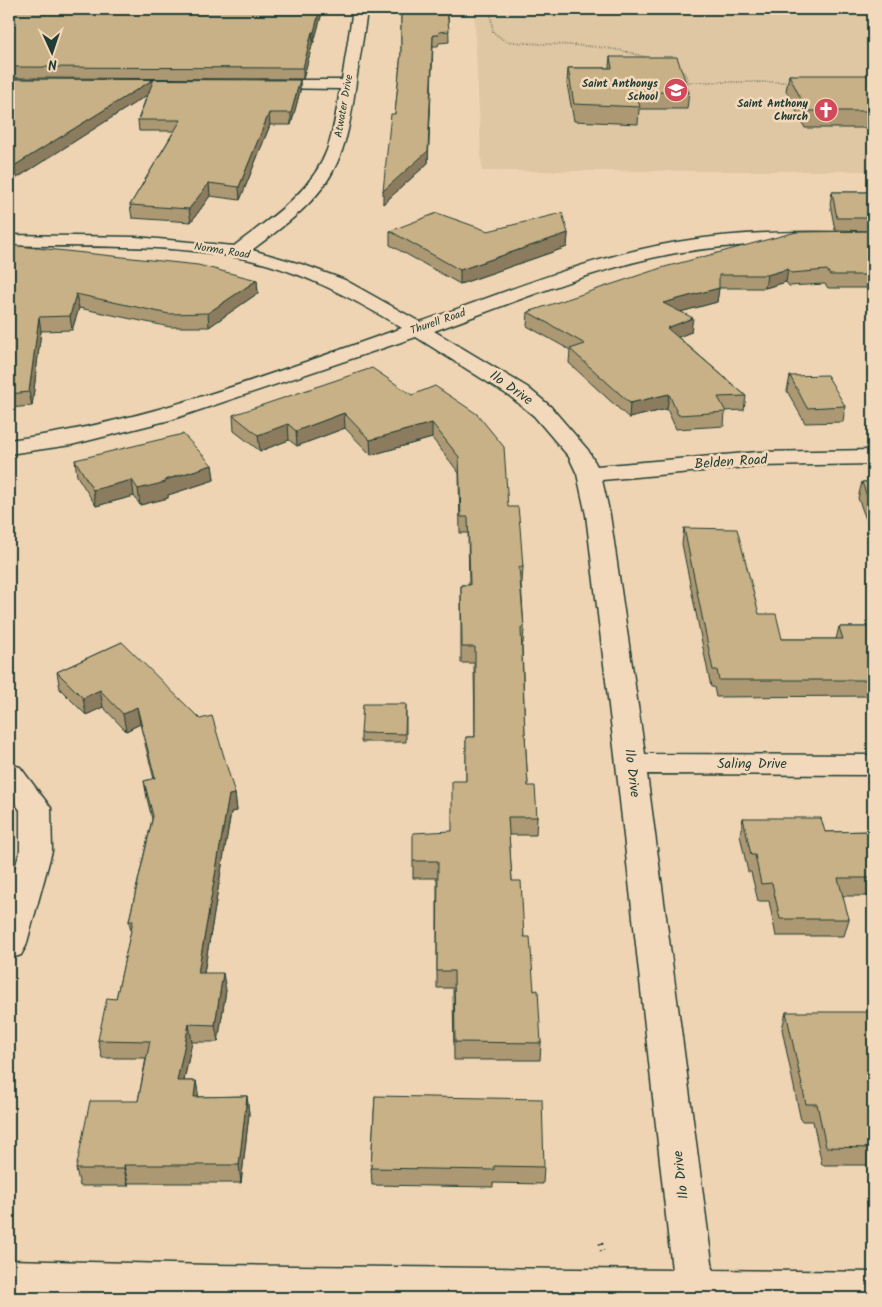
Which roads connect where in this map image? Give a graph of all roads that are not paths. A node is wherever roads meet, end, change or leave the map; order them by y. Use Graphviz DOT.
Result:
graph roads {
  1 [pos="360,9"];
  2 [pos="244,84"];
  3 [pos="348,85"];
  4 [pos="873,238"];
  5 [pos="9,240"];
  6 [pos="238,252"];
  7 [pos="420,329"];
  8 [pos="9,447"];
  9 [pos="873,457"];
  10 [pos="589,474"];
  11 [pos="631,764"];
  12 [pos="873,764"];
  13 [pos="9,774"];
  14 [pos="9,946"];
  15 [pos="9,1280"];
  16 [pos="873,1292"];
  17 [pos="695,1294"];
  1 -- 3 [label="street, Atwater Drive"];
  2 -- 3 [label="street"];
  3 -- 6 [label="street, Atwater Drive"];
  4 -- 7 [label="street, Thurell Road"];
  5 -- 6 [label="street, Norma Road"];
  6 -- 7 [label="street, Norma Road"];
  7 -- 8 [label="street, Thurell Road"];
  7 -- 10 [label="street, Ilo Drive"];
  9 -- 10 [label="street, Belden Road"];
  10 -- 11 [label="street, Ilo Drive"];
  11 -- 12 [label="street, Saling Drive"];
  11 -- 17 [label="street, Ilo Drive"];
  13 -- 14 [label="street"];
  15 -- 17 [label="street"];
  16 -- 17 [label="street"];
}
